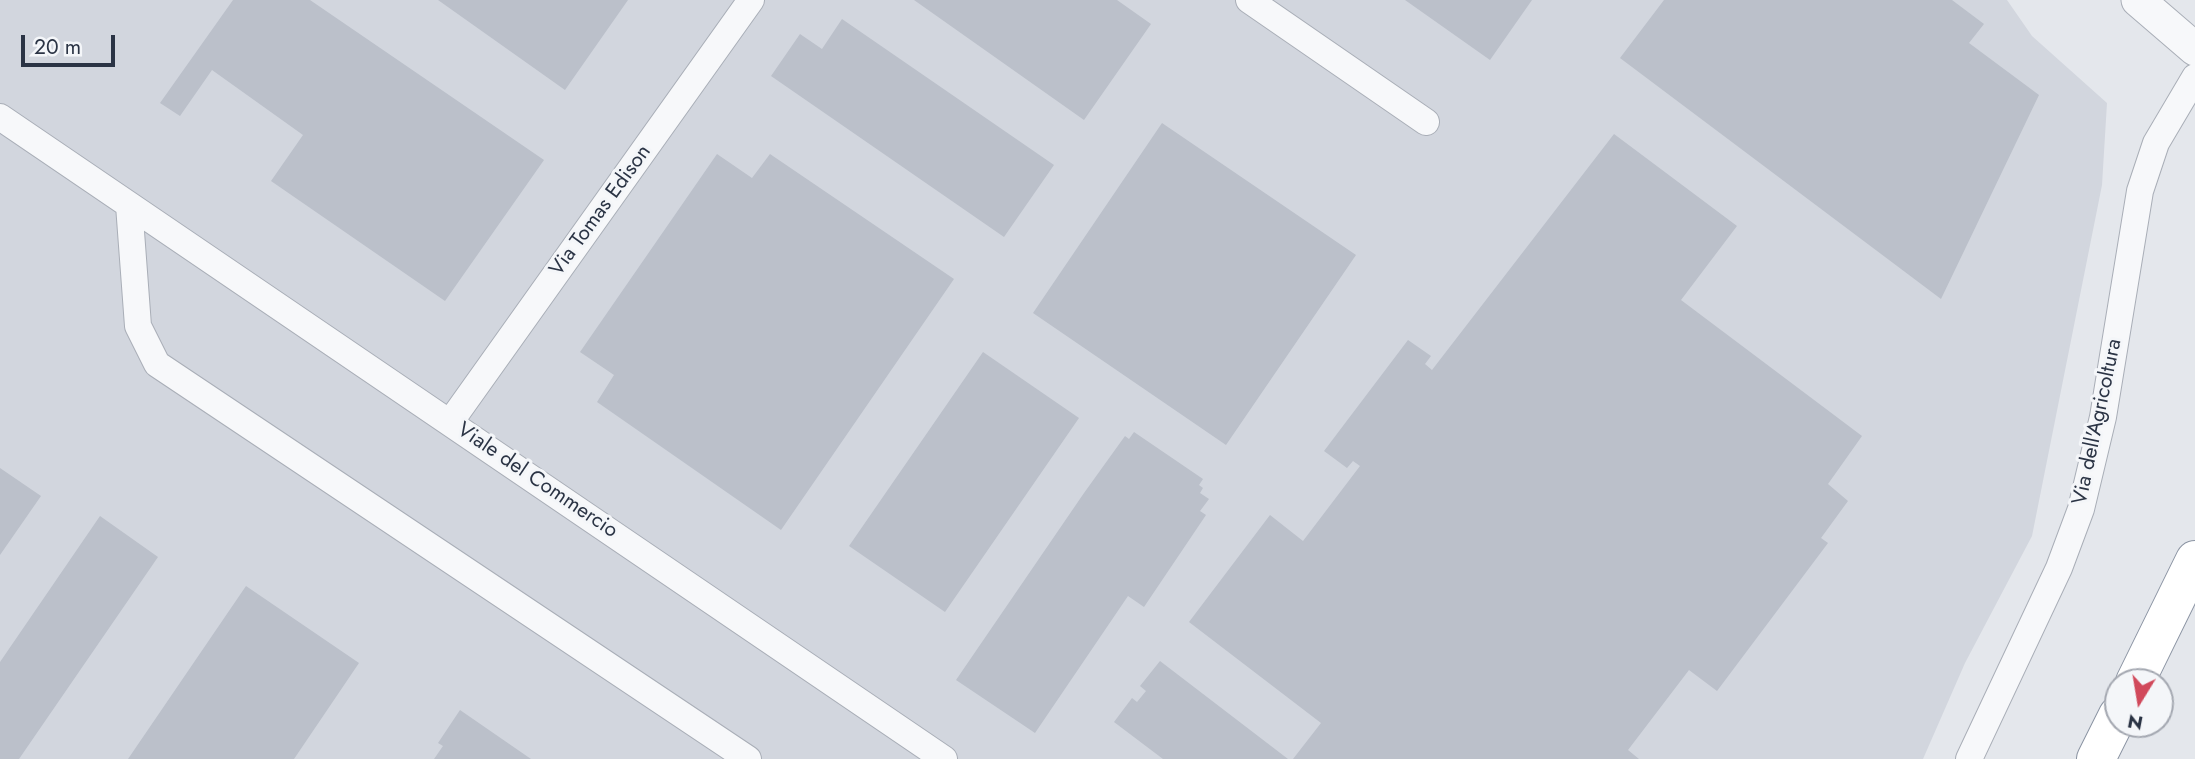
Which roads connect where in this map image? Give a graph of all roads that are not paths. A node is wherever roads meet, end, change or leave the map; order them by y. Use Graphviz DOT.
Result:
graph roads {
  1 [pos="751,0"];
  2 [pos="1249,0"];
  3 [pos="2138,0"];
  4 [pos="2195,49"];
  5 [pos="2195,77"];
  6 [pos="0,117"];
  7 [pos="1426,122"];
  8 [pos="129,205"];
  9 [pos="450,421"];
  10 [pos="2195,560"];
  11 [pos="2141,668"];
  12 [pos="2106,738"];
  13 [pos="748,759"];
  14 [pos="944,759"];
  15 [pos="1969,759"];
  16 [pos="2096,759"];
  1 -- 9 [label="street, Via Tomas Edison"];
  2 -- 7 [label="street"];
  3 -- 4 [label="street"];
  5 -- 15 [label="street, Via dell'Agricoltura"];
  6 -- 8 [label="street, Viale del Commercio"];
  8 -- 9 [label="street, Viale del Commercio"];
  8 -- 13 [label="street"];
  9 -- 14 [label="street, Viale del Commercio"];
  10 -- 11 [label="highway"];
  12 -- 16 [label="highway"];
}
